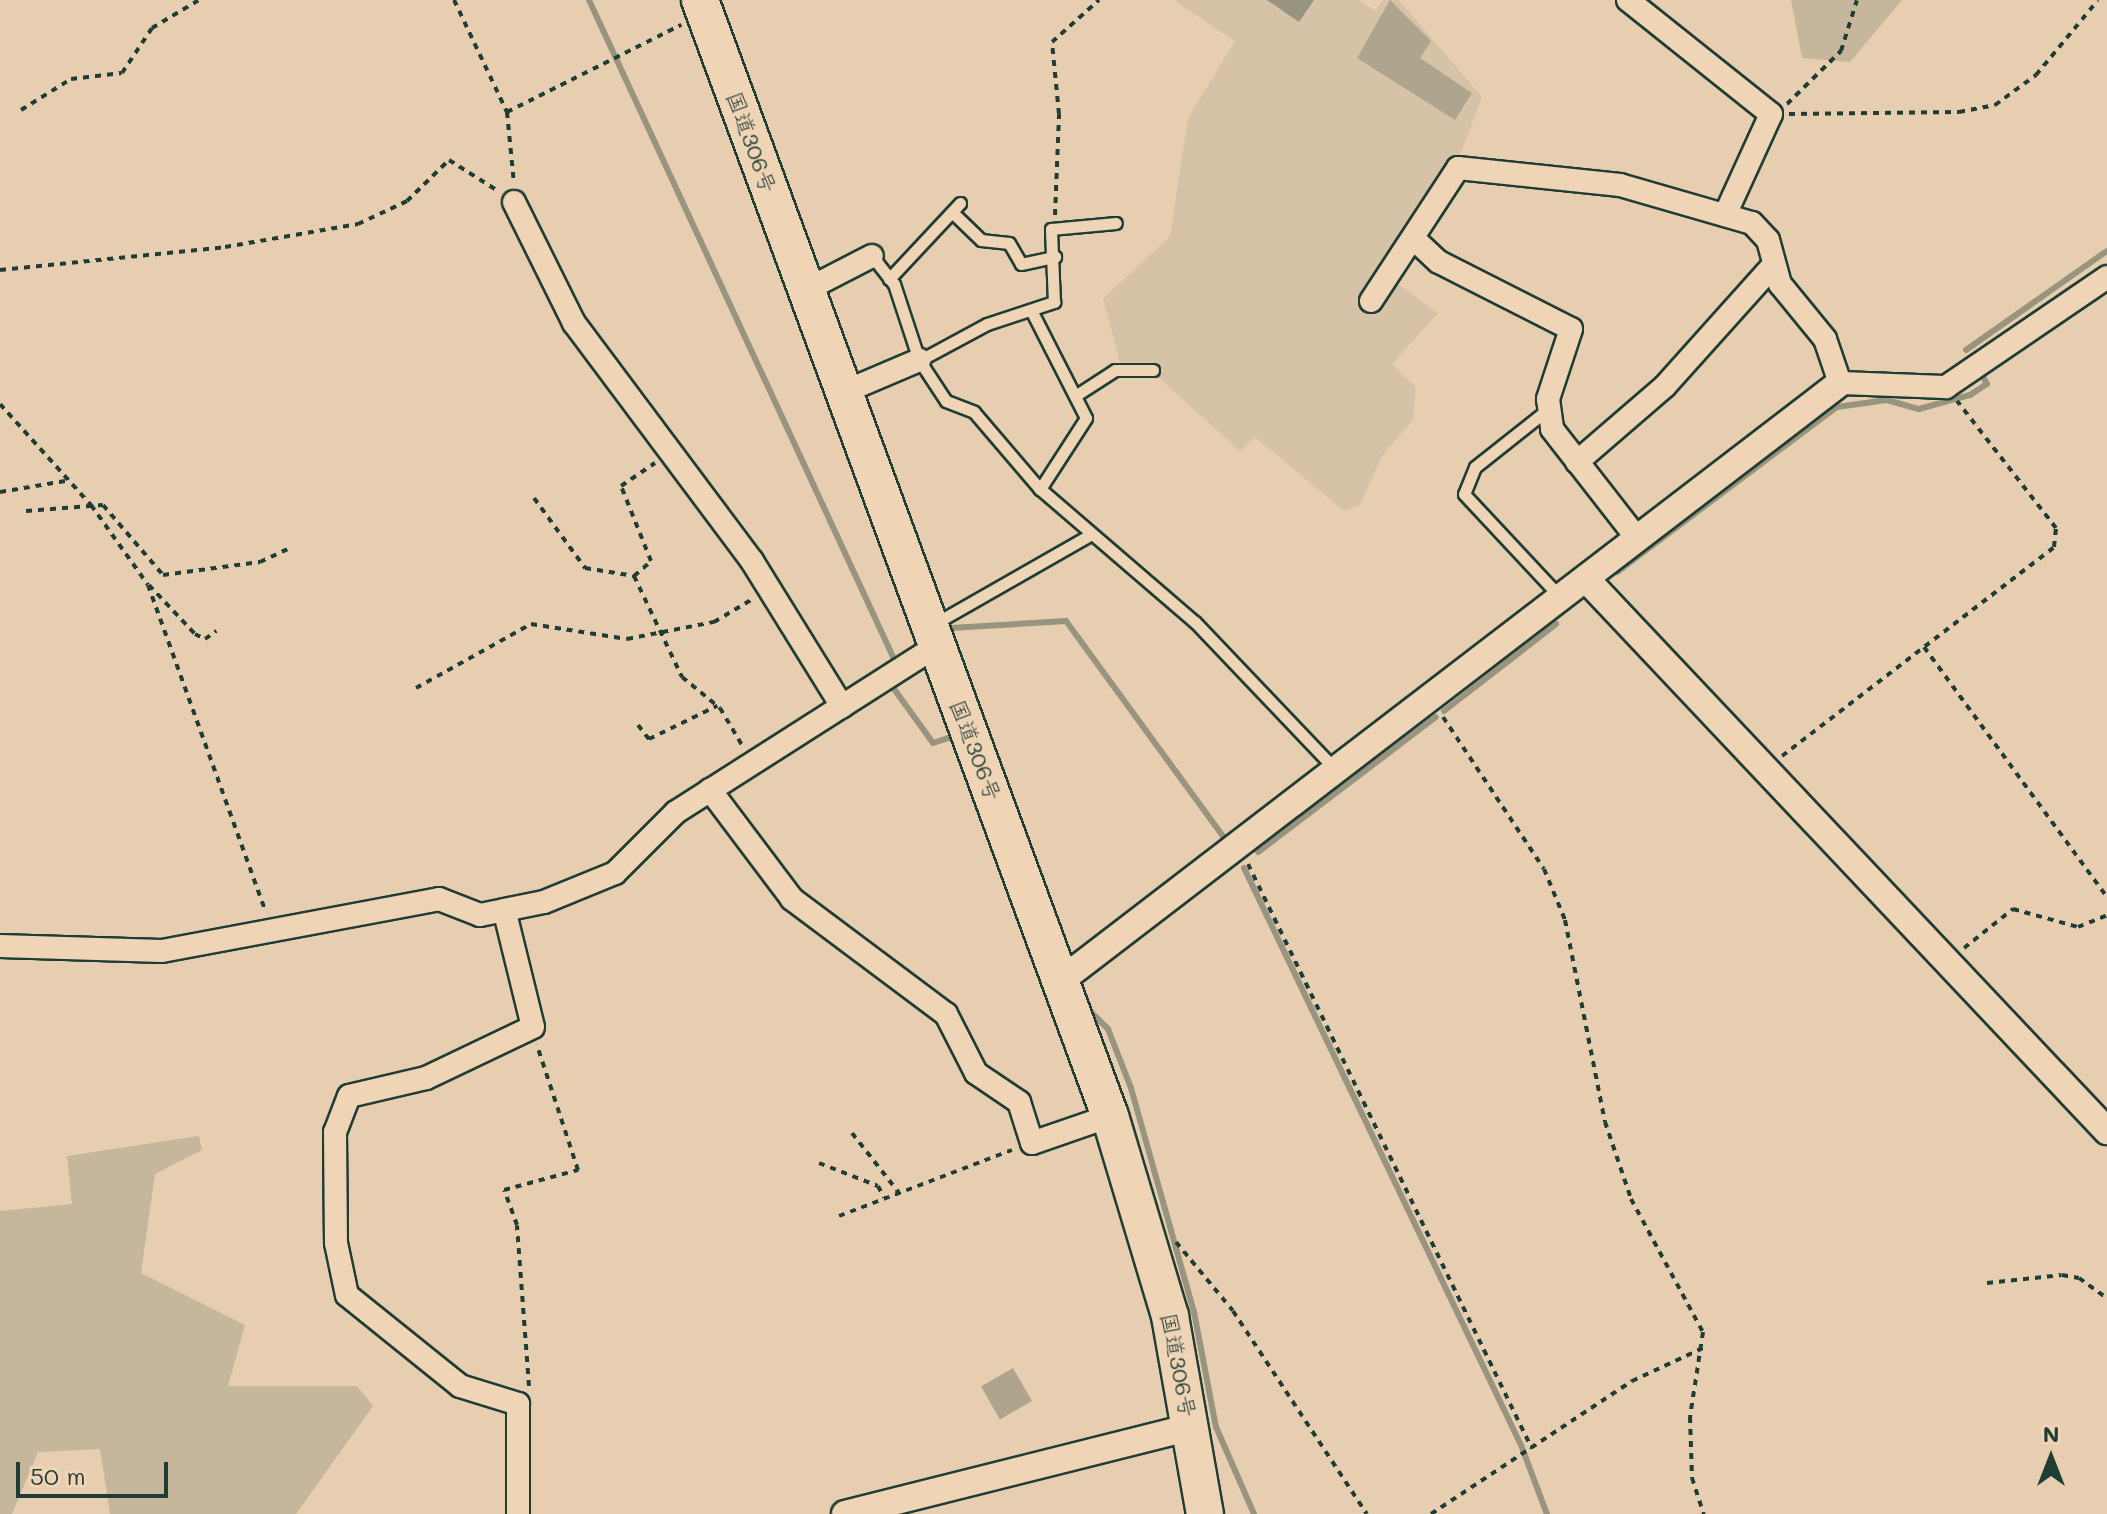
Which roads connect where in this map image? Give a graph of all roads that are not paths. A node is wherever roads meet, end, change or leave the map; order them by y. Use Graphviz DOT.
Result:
graph roads {
  1 [pos="1628,0"];
  2 [pos="702,7"];
  3 [pos="514,202"];
  4 [pos="1725,215"];
  5 [pos="1116,223"];
  6 [pos="1414,239"];
  7 [pos="872,256"];
  8 [pos="1055,257"];
  9 [pos="1771,268"];
  10 [pos="2107,277"];
  11 [pos="889,279"];
  12 [pos="806,290"];
  13 [pos="1371,301"];
  14 [pos="1031,310"];
  15 [pos="920,360"];
  16 [pos="1153,370"];
  17 [pos="1840,383"];
  18 [pos="844,392"];
  19 [pos="1078,394"];
  20 [pos="1547,410"];
  21 [pos="1577,462"];
  22 [pos="1040,489"];
  23 [pos="1090,535"];
  24 [pos="1636,537"];
  25 [pos="1587,580"];
  26 [pos="1562,600"];
  27 [pos="933,636"];
  28 [pos="842,706"];
  29 [pos="1339,773"];
  30 [pos="710,790"];
  31 [pos="505,913"];
  32 [pos="0,946"];
  33 [pos="1063,979"];
  34 [pos="1110,1116"];
  35 [pos="2107,1131"];
  36 [pos="1191,1427"];
  37 [pos="518,1514"];
  38 [pos="845,1514"];
  39 [pos="1205,1514"];
  1 -- 4 [label="street"];
  2 -- 12 [label="highway, 国道306号"];
  3 -- 28 [label="street"];
  4 -- 6 [label="street"];
  4 -- 9 [label="street"];
  5 -- 8 [label="lane"];
  6 -- 13 [label="street"];
  6 -- 20 [label="street"];
  7 -- 11 [label="lane"];
  7 -- 12 [label="street"];
  8 -- 11 [label="lane"];
  8 -- 14 [label="lane"];
  9 -- 17 [label="street"];
  9 -- 21 [label="street"];
  10 -- 17 [label="street"];
  11 -- 15 [label="lane"];
  12 -- 18 [label="highway, 国道306号"];
  14 -- 15 [label="lane"];
  14 -- 19 [label="lane"];
  15 -- 18 [label="street"];
  15 -- 22 [label="lane"];
  16 -- 19 [label="lane"];
  17 -- 24 [label="street"];
  18 -- 27 [label="highway, 国道306号"];
  19 -- 22 [label="lane"];
  20 -- 21 [label="street"];
  20 -- 26 [label="lane"];
  21 -- 24 [label="street"];
  22 -- 23 [label="lane"];
  23 -- 27 [label="lane"];
  23 -- 29 [label="lane"];
  24 -- 25 [label="street"];
  25 -- 26 [label="street"];
  25 -- 35 [label="street"];
  26 -- 29 [label="street"];
  27 -- 28 [label="street"];
  27 -- 33 [label="highway, 国道306号"];
  28 -- 30 [label="street"];
  29 -- 33 [label="street"];
  30 -- 31 [label="street"];
  30 -- 34 [label="street"];
  31 -- 32 [label="street"];
  31 -- 37 [label="street"];
  33 -- 34 [label="highway, 国道306号"];
  34 -- 36 [label="highway, 国道306号"];
  36 -- 38 [label="street"];
  36 -- 39 [label="highway, 国道306号"];
}
